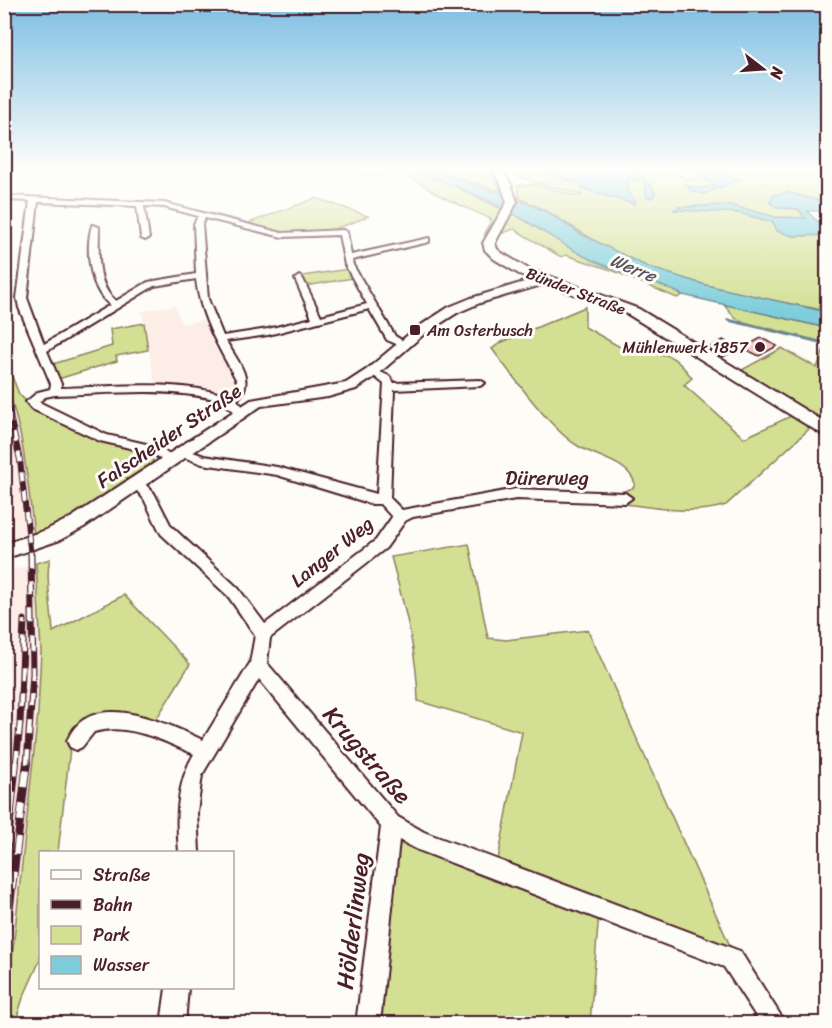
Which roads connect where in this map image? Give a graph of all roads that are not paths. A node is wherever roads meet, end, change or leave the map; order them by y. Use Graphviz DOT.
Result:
graph roads {
  1 [pos="32,218"];
  2 [pos="142,218"];
  3 [pos="200,218"];
  4 [pos="216,218"];
  5 [pos="504,218"];
  6 [pos="95,227"];
  7 [pos="145,238"];
  8 [pos="426,240"];
  9 [pos="348,258"];
  10 [pos="200,276"];
  11 [pos="539,278"];
  12 [pos="299,279"];
  13 [pos="116,304"];
  14 [pos="373,305"];
  15 [pos="318,320"];
  16 [pos="221,339"];
  17 [pos="403,345"];
  18 [pos="43,349"];
  19 [pos="374,372"];
  20 [pos="480,383"];
  21 [pos="389,387"];
  22 [pos="55,392"];
  23 [pos="236,406"];
  24 [pos="828,432"];
  25 [pos="177,457"];
  26 [pos="137,484"];
  27 [pos="625,498"];
  28 [pos="383,499"];
  29 [pos="400,517"];
  30 [pos="4,552"];
  31 [pos="263,634"];
  32 [pos="258,665"];
  33 [pos="76,741"];
  34 [pos="206,750"];
  35 [pos="391,824"];
  36 [pos="189,851"];
  37 [pos="177,989"];
  38 [pos="173,1023"];
  39 [pos="368,1023"];
  40 [pos="776,1023"];
  1 -- 18 [label="street"];
  2 -- 7 [label="street"];
  3 -- 10 [label="street"];
  4 -- 9 [label="street"];
  5 -- 11 [label="main road, Bünder Straße"];
  6 -- 13 [label="street"];
  8 -- 9 [label="street"];
  9 -- 14 [label="street"];
  10 -- 13 [label="street"];
  10 -- 16 [label="street"];
  11 -- 17 [label="street, Falscheider Straße"];
  11 -- 24 [label="main road, Bünder Straße"];
  12 -- 15 [label="street"];
  13 -- 18 [label="street"];
  14 -- 15 [label="street"];
  14 -- 17 [label="street"];
  15 -- 16 [label="street"];
  16 -- 23 [label="street"];
  17 -- 19 [label="street, Falscheider Straße"];
  18 -- 22 [label="street"];
  19 -- 21 [label="street"];
  19 -- 23 [label="street, Falscheider Straße"];
  20 -- 21 [label="street"];
  21 -- 28 [label="street, Langer Weg"];
  22 -- 23 [label="street"];
  22 -- 25 [label="street"];
  23 -- 25 [label="street, Falscheider Straße"];
  25 -- 26 [label="street, Falscheider Straße"];
  25 -- 28 [label="street"];
  26 -- 30 [label="street, Falscheider Straße"];
  26 -- 31 [label="street"];
  27 -- 29 [label="street, Dürerweg"];
  28 -- 29 [label="street, Langer Weg"];
  29 -- 31 [label="street, Langer Weg"];
  31 -- 32 [label="street"];
  32 -- 34 [label="street"];
  32 -- 35 [label="street, Krugstraße"];
  33 -- 34 [label="street"];
  34 -- 36 [label="street"];
  35 -- 39 [label="street, Hölderlinweg"];
  35 -- 40 [label="street, Krugstraße"];
  37 -- 38 [label="street"];
}
